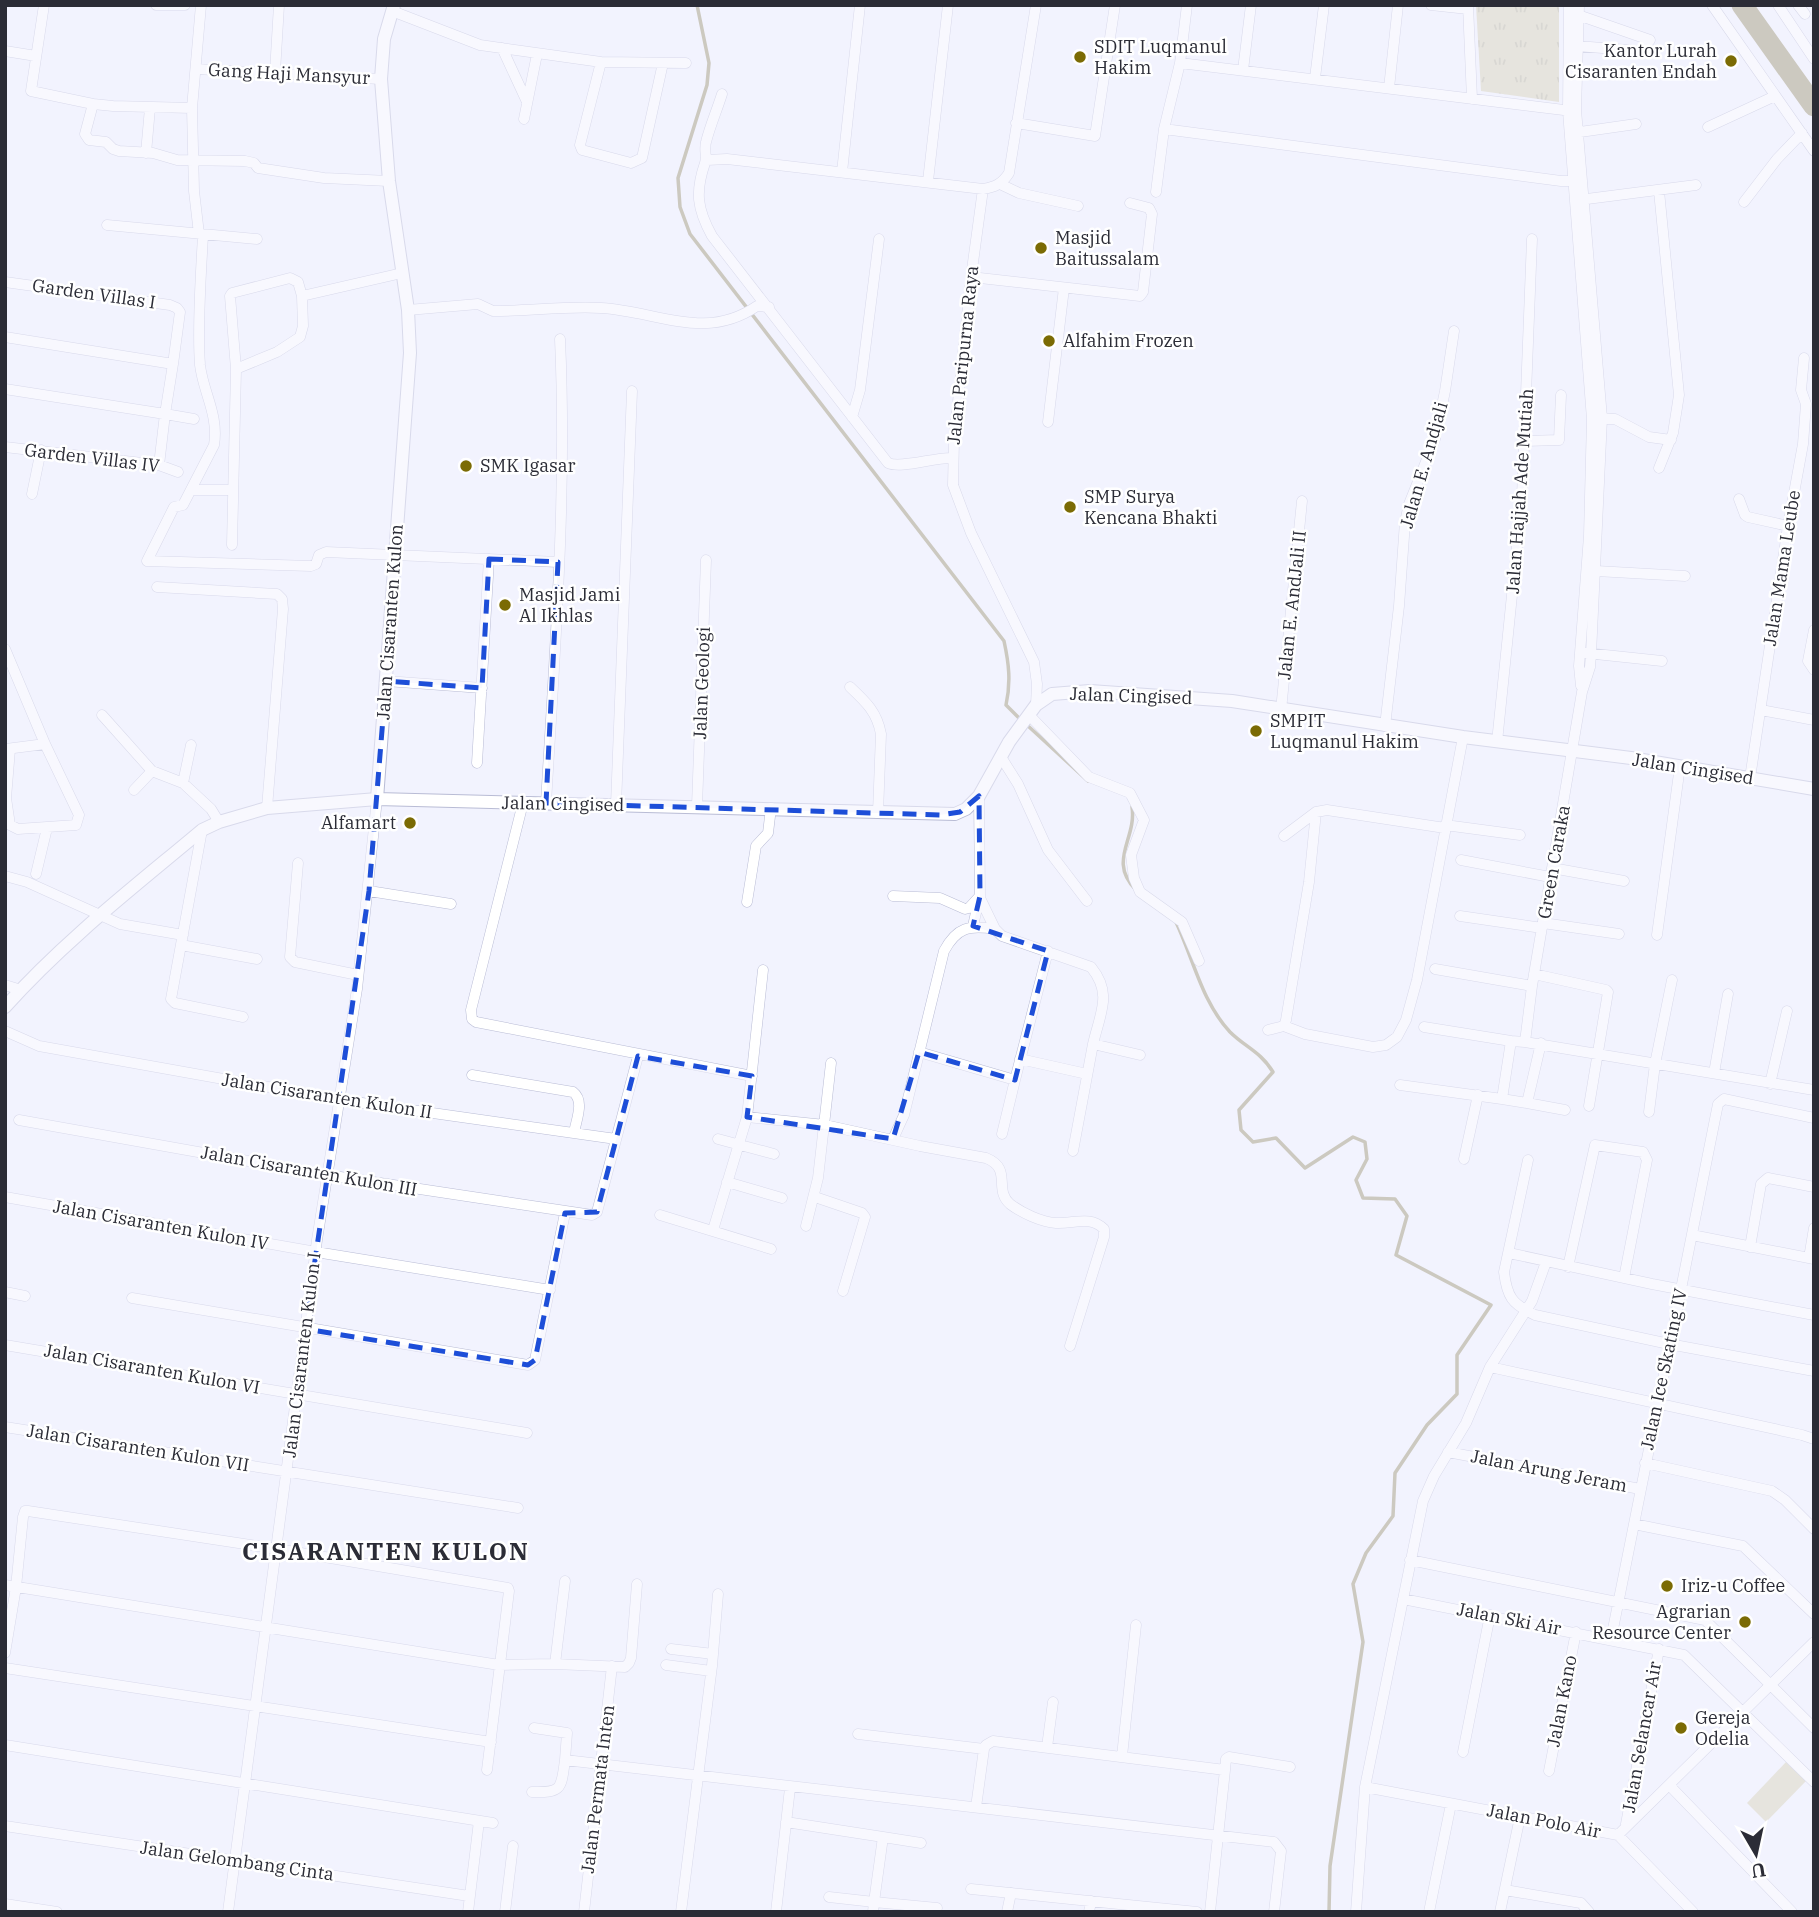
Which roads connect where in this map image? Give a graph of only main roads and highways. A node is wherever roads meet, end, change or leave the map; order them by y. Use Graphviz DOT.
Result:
graph roads {
  1 [pos="393,8"];
  2 [pos="1814,789"];
  3 [pos="377,799"];
  4 [pos="5,1007"];
  1 -- 3 [label="main road, Jalan Cisaranten Kulon"];
  2 -- 3 [label="main road, Jalan Cingised"];
  3 -- 4 [label="main road"];
}
